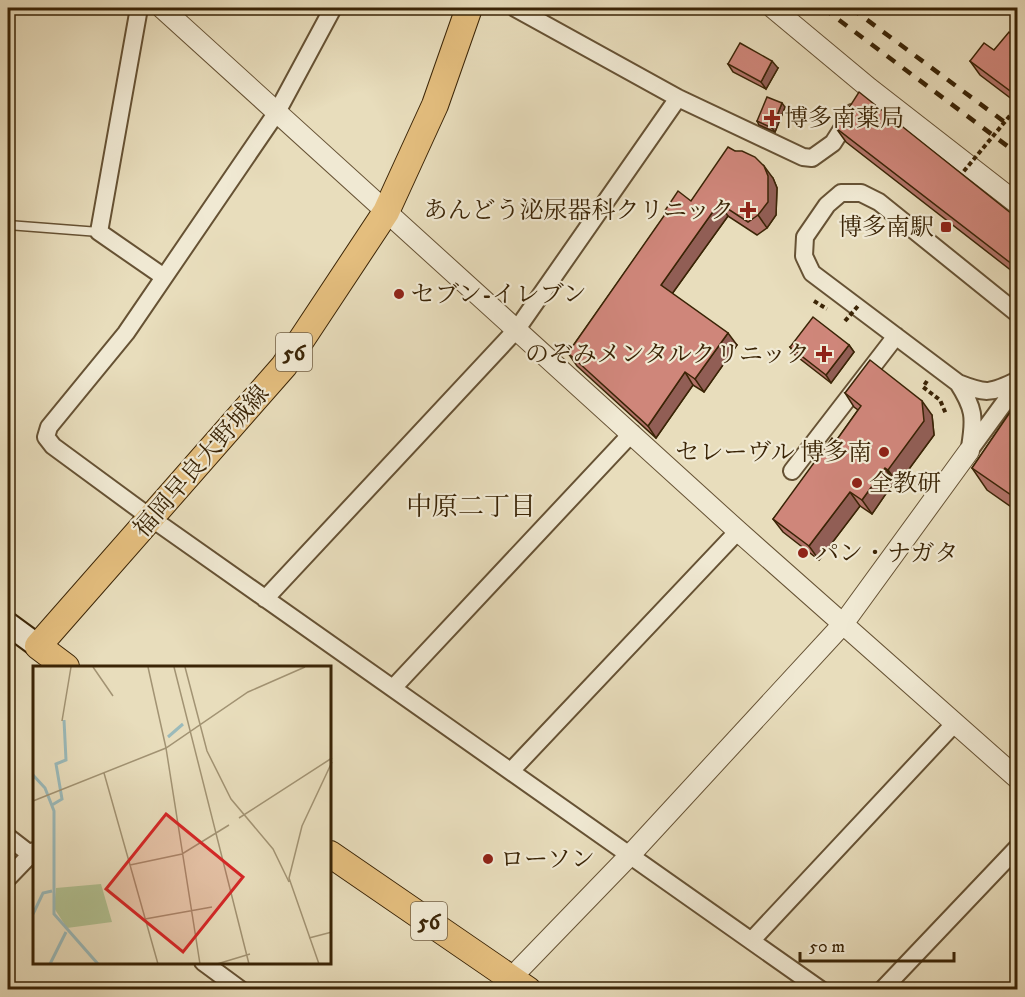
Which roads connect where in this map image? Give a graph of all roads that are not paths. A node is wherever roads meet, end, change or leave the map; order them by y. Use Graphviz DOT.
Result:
graph roads {
  1 [pos="139,8"];
  2 [pos="162,8"];
  3 [pos="333,8"];
  4 [pos="469,8"];
  5 [pos="515,8"];
  6 [pos="773,8"];
  7 [pos="869,88"];
  8 [pos="678,98"];
  9 [pos="277,112"];
  10 [pos="1017,204"];
  11 [pos="386,212"];
  12 [pos="8,225"];
  13 [pos="99,232"];
  14 [pos="164,277"];
  15 [pos="1017,314"];
  16 [pos="517,329"];
  17 [pos="896,336"];
  18 [pos="1017,382"];
  19 [pos="958,383"];
  20 [pos="632,433"];
  21 [pos="969,451"];
  22 [pos="792,471"];
  23 [pos="151,518"];
  24 [pos="738,531"];
  25 [pos="265,599"];
  26 [pos="8,624"];
  27 [pos="843,624"];
  28 [pos="38,646"];
  29 [pos="65,666"];
  30 [pos="393,688"];
  31 [pos="955,723"];
  32 [pos="511,771"];
  33 [pos="1017,779"];
  34 [pos="8,837"];
  35 [pos="1017,847"];
  36 [pos="32,852"];
  37 [pos="631,854"];
  38 [pos="332,855"];
  39 [pos="8,878"];
  40 [pos="752,940"];
  41 [pos="204,964"];
  42 [pos="514,986"];
  43 [pos="241,990"];
  44 [pos="821,990"];
  45 [pos="882,990"];
  1 -- 13 [label="street"];
  2 -- 9 [label="street"];
  3 -- 9 [label="street"];
  4 -- 11 [label="main road, 福岡早良大野城線 / 56"];
  5 -- 8 [label="street"];
  6 -- 7 [label="street"];
  7 -- 8 [label="street"];
  7 -- 10 [label="street"];
  8 -- 16 [label="street"];
  9 -- 11 [label="street"];
  9 -- 14 [label="street"];
  11 -- 16 [label="street"];
  11 -- 23 [label="main road, 福岡早良大野城線 / 56"];
  12 -- 13 [label="lane"];
  13 -- 14 [label="street"];
  14 -- 23 [label="street"];
  15 -- 17 [label="street"];
  16 -- 20 [label="street"];
  16 -- 25 [label="street"];
  17 -- 19 [label="street"];
  17 -- 22 [label="street"];
  18 -- 19 [label="street"];
  18 -- 21 [label="street"];
  19 -- 21 [label="street"];
  20 -- 24 [label="street"];
  20 -- 30 [label="street"];
  21 -- 27 [label="street"];
  23 -- 25 [label="street"];
  23 -- 28 [label="main road, 福岡早良大野城線 / 56"];
  24 -- 27 [label="street"];
  24 -- 32 [label="street"];
  25 -- 30 [label="street"];
  26 -- 28 [label="main road"];
  27 -- 31 [label="street"];
  27 -- 37 [label="street"];
  28 -- 29 [label="main road"];
  30 -- 32 [label="street"];
  31 -- 33 [label="street"];
  31 -- 40 [label="street"];
  32 -- 37 [label="street"];
  34 -- 36 [label="street"];
  35 -- 45 [label="street"];
  36 -- 39 [label="street"];
  37 -- 40 [label="street"];
  37 -- 42 [label="street"];
  38 -- 42 [label="main road, 56"];
  40 -- 44 [label="street"];
  41 -- 43 [label="street"];
}
